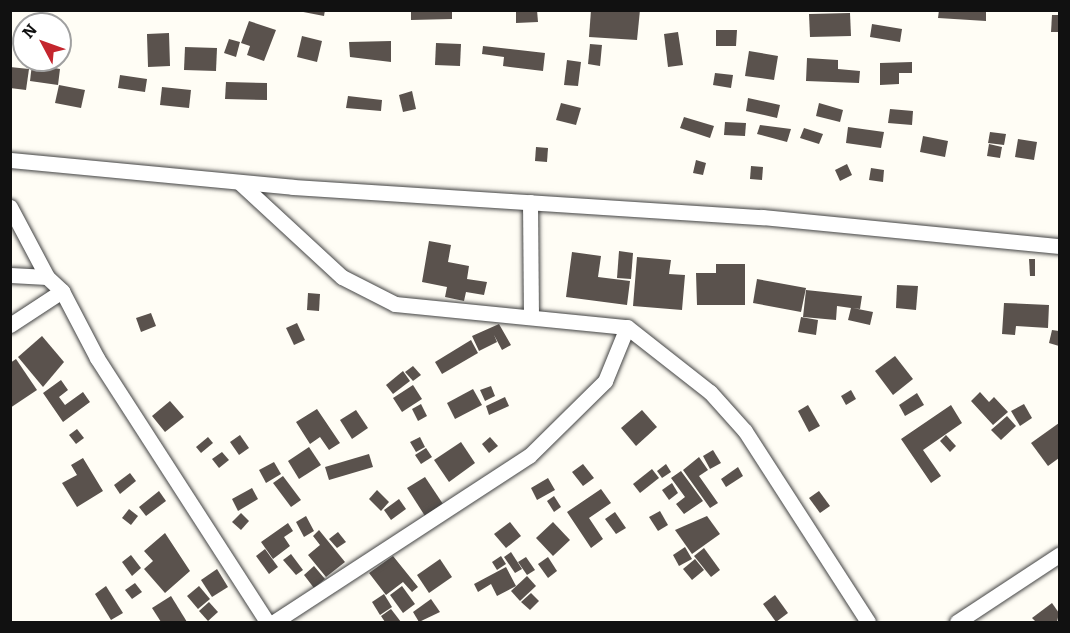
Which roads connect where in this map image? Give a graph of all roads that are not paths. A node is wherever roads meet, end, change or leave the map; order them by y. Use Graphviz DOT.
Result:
graph roads {
  1 [pos="10,160"];
  2 [pos="239,182"];
  3 [pos="530,202"];
  4 [pos="10,207"];
  5 [pos="1059,246"];
  6 [pos="10,275"];
  7 [pos="47,277"];
  8 [pos="62,291"];
  9 [pos="531,315"];
  10 [pos="10,325"];
  11 [pos="627,327"];
  12 [pos="1059,554"];
  13 [pos="267,622"];
  14 [pos="274,622"];
  15 [pos="868,622"];
  16 [pos="957,622"];
  1 -- 2 [label="street"];
  2 -- 3 [label="street"];
  2 -- 9 [label="street"];
  3 -- 5 [label="street"];
  3 -- 9 [label="street"];
  4 -- 7 [label="street"];
  6 -- 7 [label="street"];
  7 -- 8 [label="street"];
  8 -- 10 [label="street"];
  8 -- 13 [label="street"];
  9 -- 11 [label="street"];
  11 -- 14 [label="street"];
  11 -- 15 [label="street"];
  12 -- 16 [label="street"];
}
